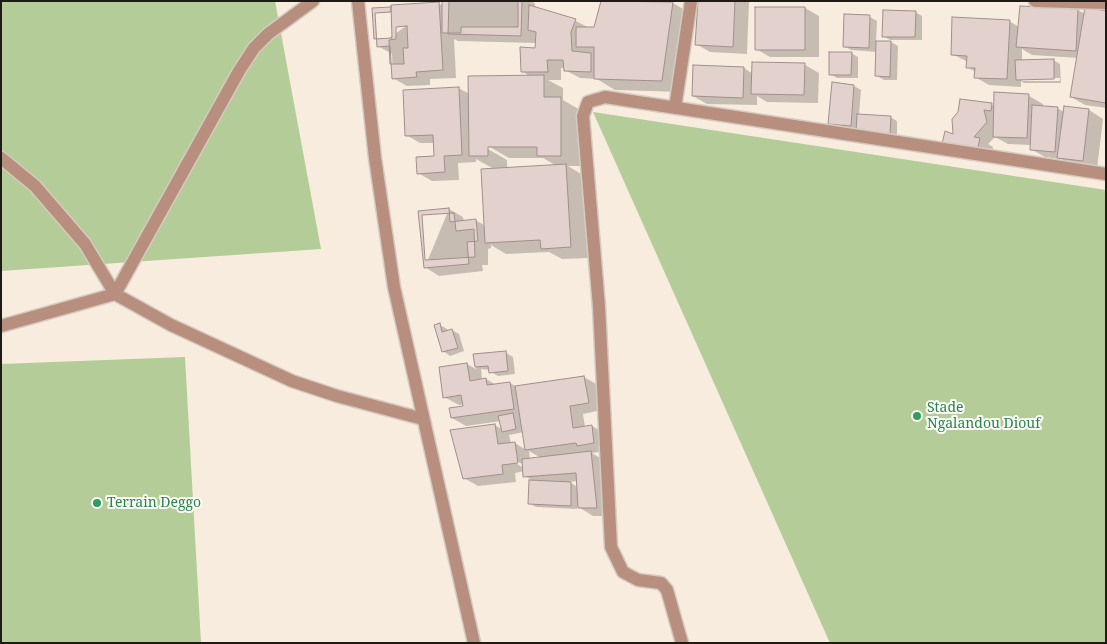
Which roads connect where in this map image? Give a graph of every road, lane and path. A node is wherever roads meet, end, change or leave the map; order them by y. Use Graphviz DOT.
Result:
graph roads {
  1 [pos="313,1"];
  2 [pos="358,1"];
  3 [pos="691,1"];
  4 [pos="1035,1"];
  5 [pos="1106,3"];
  6 [pos="675,108"];
  7 [pos="1,158"];
  8 [pos="1106,174"];
  9 [pos="115,294"];
  10 [pos="1,326"];
  11 [pos="423,419"];
  12 [pos="474,643"];
  13 [pos="682,643"];
  1 -- 9 [label="street"];
  2 -- 11 [label="street"];
  3 -- 6 [label="street"];
  4 -- 5 [label="street"];
  6 -- 8 [label="street"];
  6 -- 13 [label="street"];
  7 -- 9 [label="street"];
  9 -- 10 [label="street"];
  9 -- 11 [label="street"];
  11 -- 12 [label="street"];
}
